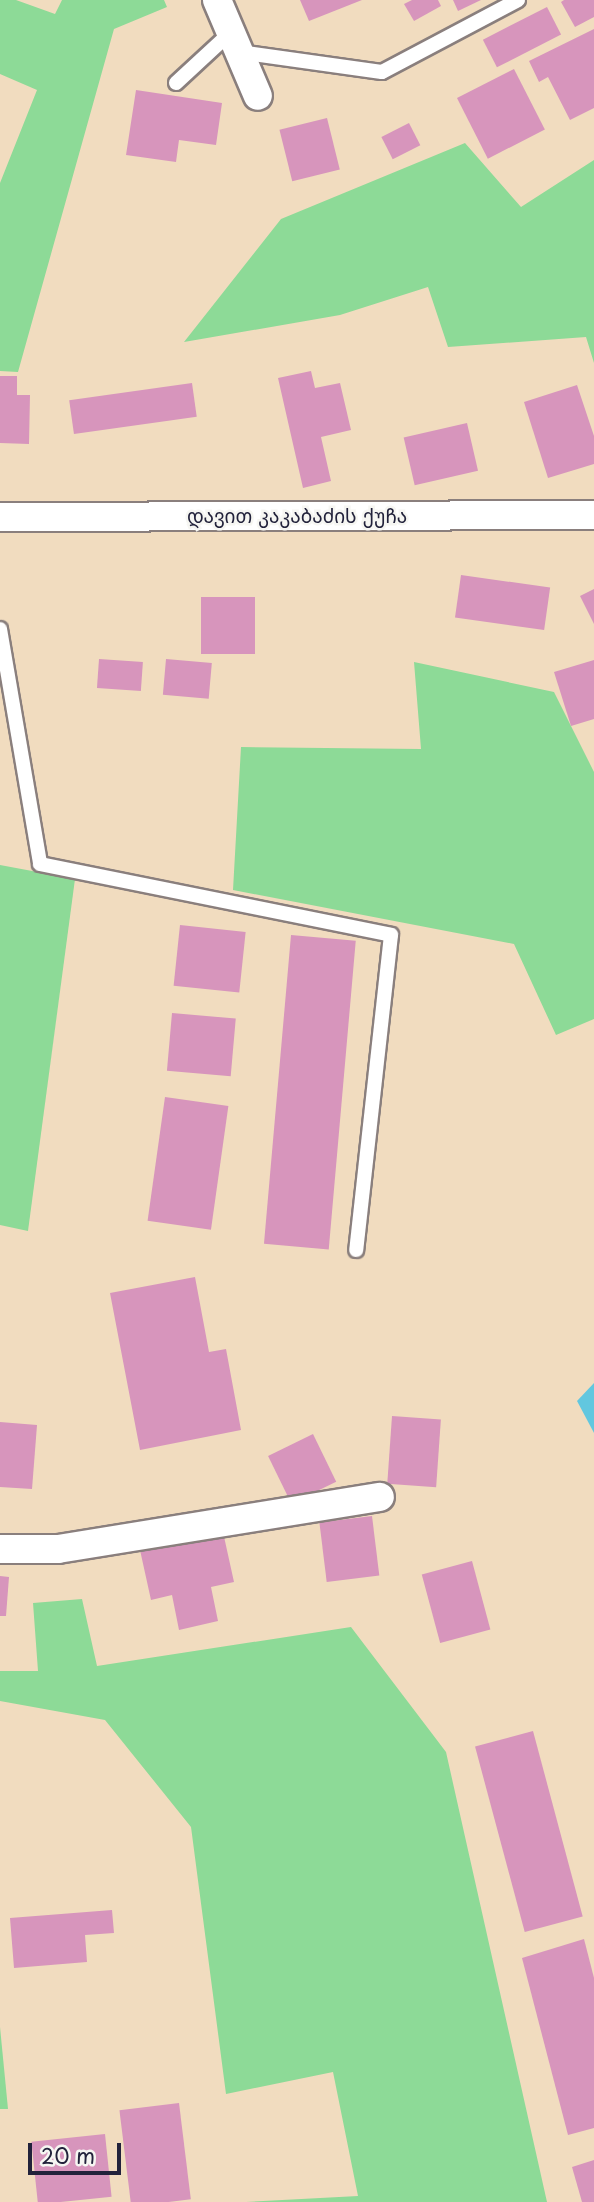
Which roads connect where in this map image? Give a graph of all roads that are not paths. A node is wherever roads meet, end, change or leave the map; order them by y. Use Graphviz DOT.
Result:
graph roads {
  1 [pos="217,0"];
  2 [pos="518,0"];
  3 [pos="235,42"];
  4 [pos="176,83"];
  5 [pos="258,96"];
  6 [pos="594,515"];
  7 [pos="0,517"];
  8 [pos="0,629"];
  9 [pos="356,1250"];
  10 [pos="380,1497"];
  11 [pos="0,1549"];
  1 -- 3 [label="street"];
  2 -- 3 [label="lane"];
  3 -- 4 [label="lane"];
  3 -- 5 [label="street"];
  6 -- 7 [label="street, დავით კაკაბაძის ქუჩა"];
  8 -- 9 [label="lane"];
  10 -- 11 [label="street"];
}
